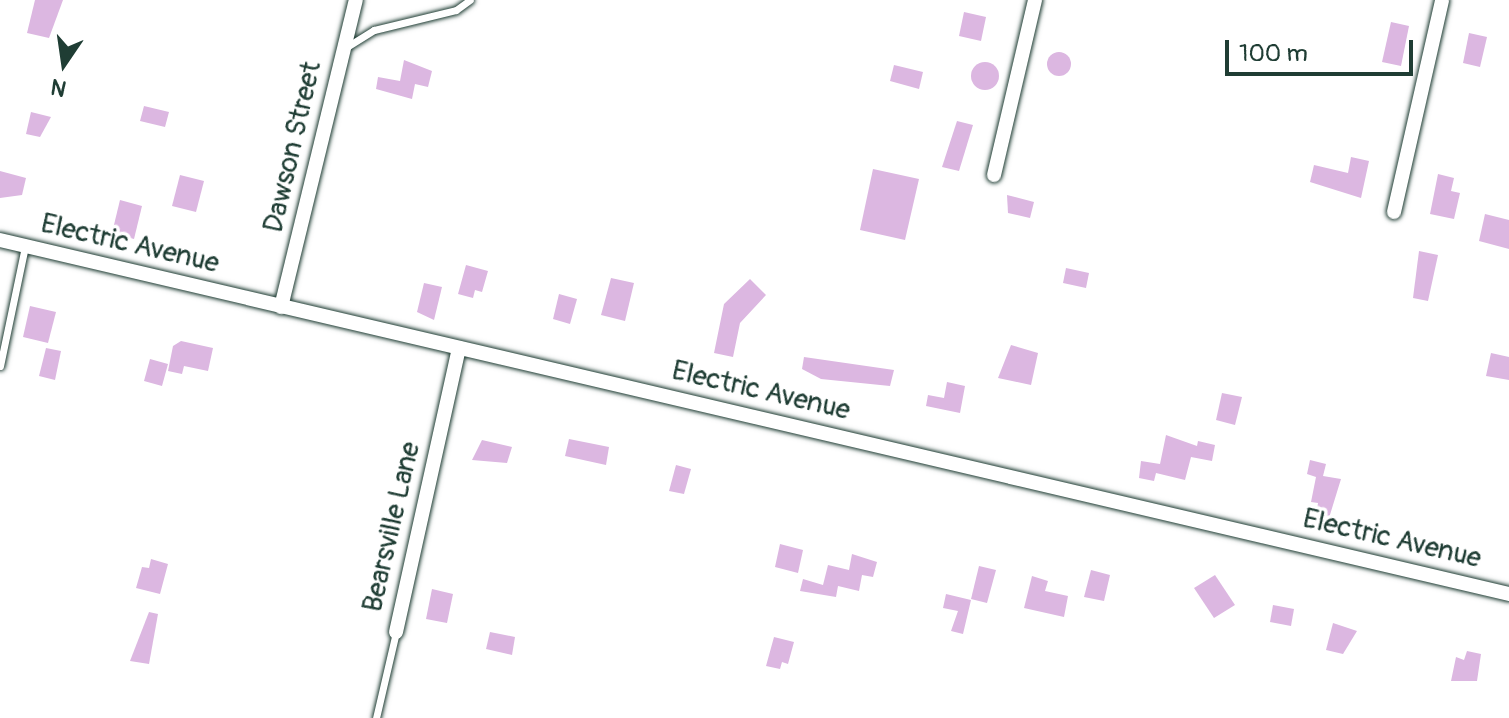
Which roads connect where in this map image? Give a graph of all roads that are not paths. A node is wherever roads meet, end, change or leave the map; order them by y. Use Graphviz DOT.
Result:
graph roads {
  1 [pos="356,0"];
  2 [pos="470,0"];
  3 [pos="1035,0"];
  4 [pos="1442,0"];
  5 [pos="343,49"];
  6 [pos="994,175"];
  7 [pos="1394,212"];
  8 [pos="0,240"];
  9 [pos="25,246"];
  10 [pos="281,307"];
  11 [pos="459,348"];
  12 [pos="0,366"];
  13 [pos="1509,594"];
  14 [pos="396,632"];
  15 [pos="376,718"];
  1 -- 5 [label="street, Dawson Street"];
  2 -- 5 [label="lane"];
  3 -- 6 [label="street"];
  4 -- 7 [label="street"];
  5 -- 10 [label="street, Dawson Street"];
  8 -- 9 [label="street, Electric Avenue"];
  9 -- 10 [label="street, Electric Avenue"];
  9 -- 12 [label="lane"];
  10 -- 11 [label="street, Electric Avenue"];
  11 -- 13 [label="street, Electric Avenue"];
  11 -- 14 [label="street, Bearsville Lane"];
  14 -- 15 [label="lane, Bearsville Lane"];
}
